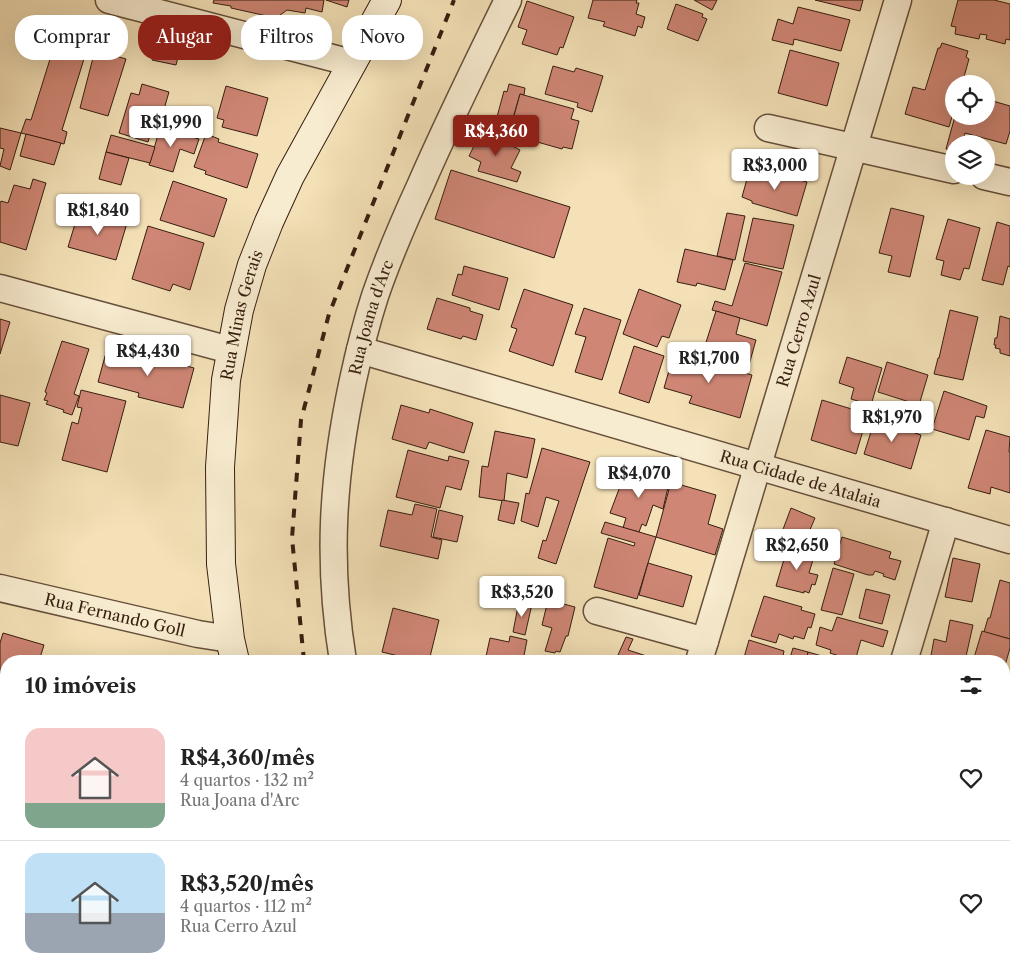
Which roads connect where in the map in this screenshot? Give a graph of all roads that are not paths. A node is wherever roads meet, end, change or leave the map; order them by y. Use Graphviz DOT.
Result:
graph roads {
  1 [pos="108,0"];
  2 [pos="387,0"];
  3 [pos="508,0"];
  4 [pos="898,0"];
  5 [pos="352,63"];
  6 [pos="768,128"];
  7 [pos="854,147"];
  8 [pos="945,168"];
  9 [pos="995,179"];
  10 [pos="1010,182"];
  11 [pos="0,288"];
  12 [pos="230,350"];
  13 [pos="360,350"];
  14 [pos="758,466"];
  15 [pos="946,521"];
  16 [pos="1010,540"];
  17 [pos="0,588"];
  18 [pos="597,611"];
  19 [pos="233,650"];
  20 [pos="702,651"];
  21 [pos="341,655"];
  22 [pos="906,655"];
  1 -- 5 [label="street"];
  2 -- 5 [label="main road, Rua Minas Gerais"];
  3 -- 13 [label="street, Rua Joana d'Arc"];
  4 -- 7 [label="street, Rua Cerro Azul"];
  5 -- 12 [label="main road, Rua Minas Gerais"];
  6 -- 7 [label="street"];
  7 -- 8 [label="street"];
  7 -- 14 [label="street, Rua Cerro Azul"];
  9 -- 10 [label="street"];
  11 -- 12 [label="street"];
  12 -- 19 [label="main road, Rua Minas Gerais"];
  13 -- 14 [label="street, Rua Cidade de Atalaia"];
  13 -- 21 [label="street, Rua Joana d'Arc"];
  14 -- 15 [label="street, Rua Cidade de Atalaia"];
  14 -- 20 [label="street, Rua Cerro Azul"];
  15 -- 16 [label="street, Rua Cidade de Atalaia"];
  15 -- 22 [label="street"];
  17 -- 19 [label="street, Rua Fernando Goll"];
  18 -- 20 [label="street"];
}
